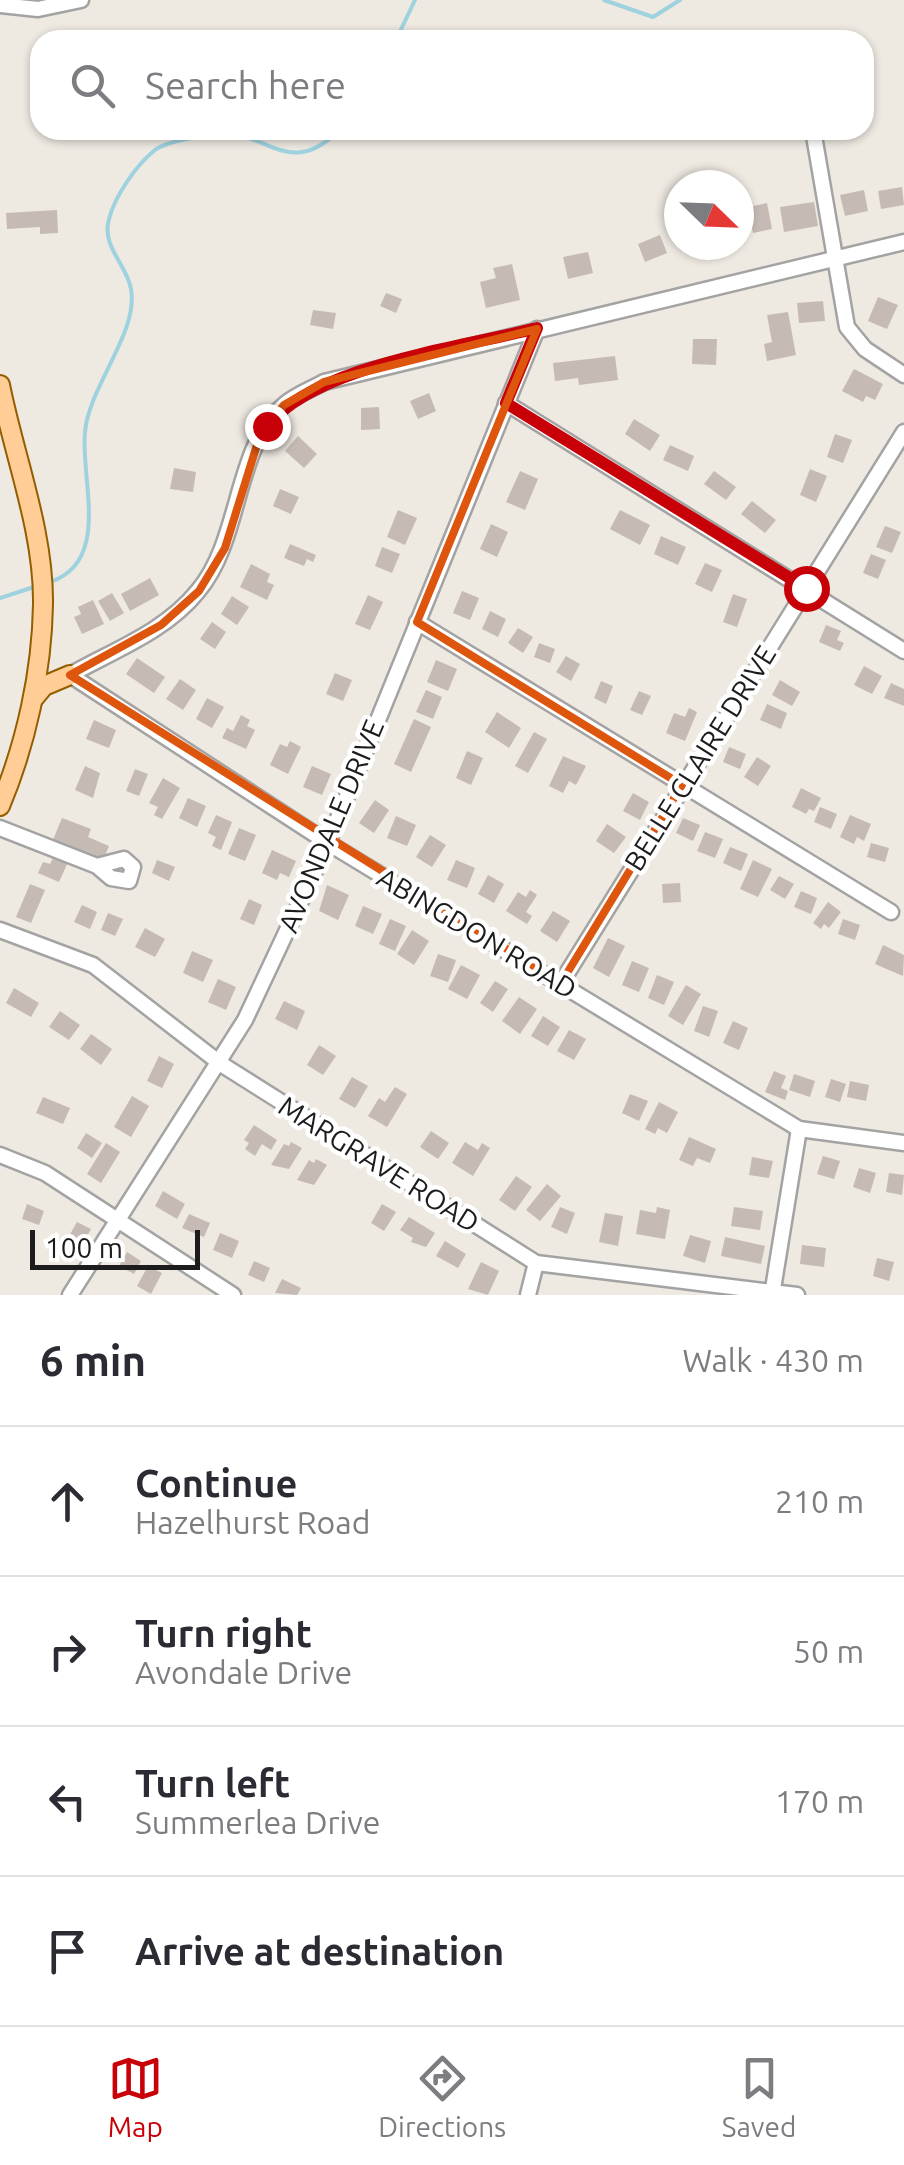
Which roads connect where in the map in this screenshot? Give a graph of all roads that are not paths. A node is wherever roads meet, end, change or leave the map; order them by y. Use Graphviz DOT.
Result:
graph roads {
  1 [pos="81,0"];
  2 [pos="0,5"];
  3 [pos="815,140"];
  4 [pos="904,242"];
  5 [pos="836,258"];
  6 [pos="537,328"];
  7 [pos="904,375"];
  8 [pos="0,385"];
  9 [pos="506,403"];
  10 [pos="4,429"];
  11 [pos="904,432"];
  12 [pos="806,588"];
  13 [pos="417,622"];
  14 [pos="39,646"];
  15 [pos="904,650"];
  16 [pos="70,675"];
  17 [pos="32,700"];
  18 [pos="682,785"];
  19 [pos="0,806"];
  20 [pos="0,828"];
  21 [pos="328,842"];
  22 [pos="98,866"];
  23 [pos="891,912"];
  24 [pos="0,930"];
  25 [pos="561,983"];
  26 [pos="221,1064"];
  27 [pos="800,1129"];
  28 [pos="904,1143"];
  29 [pos="0,1155"];
  30 [pos="116,1222"];
  31 [pos="536,1264"];
  32 [pos="772,1293"];
  33 [pos="70,1295"];
  34 [pos="233,1295"];
  35 [pos="528,1295"];
  36 [pos="797,1295"];
  1 -- 2 [label="street"];
  3 -- 5 [label="street"];
  4 -- 5 [label="street"];
  5 -- 6 [label="street"];
  5 -- 7 [label="street"];
  6 -- 9 [label="street, AVONDALE DRIVE"];
  6 -- 16 [label="street"];
  8 -- 10 [label="main road"];
  9 -- 12 [label="street"];
  9 -- 13 [label="street, AVONDALE DRIVE"];
  10 -- 14 [label="main road"];
  11 -- 12 [label="street, BELLE CLAIRE DRIVE"];
  12 -- 15 [label="street"];
  12 -- 18 [label="street, BELLE CLAIRE DRIVE"];
  13 -- 18 [label="street"];
  13 -- 21 [label="street, AVONDALE DRIVE"];
  14 -- 16 [label="main road"];
  14 -- 17 [label="main road"];
  16 -- 17 [label="main road"];
  16 -- 21 [label="street, ABINGDON ROAD"];
  17 -- 19 [label="main road"];
  18 -- 23 [label="street"];
  18 -- 25 [label="street, BELLE CLAIRE DRIVE"];
  20 -- 22 [label="street"];
  21 -- 25 [label="street, ABINGDON ROAD"];
  21 -- 26 [label="street, AVONDALE DRIVE"];
  24 -- 26 [label="street, MARGRAVE ROAD"];
  25 -- 27 [label="street, ABINGDON ROAD"];
  26 -- 30 [label="street, AVONDALE DRIVE"];
  26 -- 31 [label="street, MARGRAVE ROAD"];
  27 -- 28 [label="street, ABINGDON ROAD"];
  27 -- 32 [label="street"];
  29 -- 30 [label="street"];
  30 -- 33 [label="street, AVONDALE DRIVE"];
  30 -- 34 [label="street"];
  31 -- 32 [label="street, MARGRAVE ROAD"];
  31 -- 35 [label="street"];
  32 -- 36 [label="street, MARGRAVE ROAD"];
}
